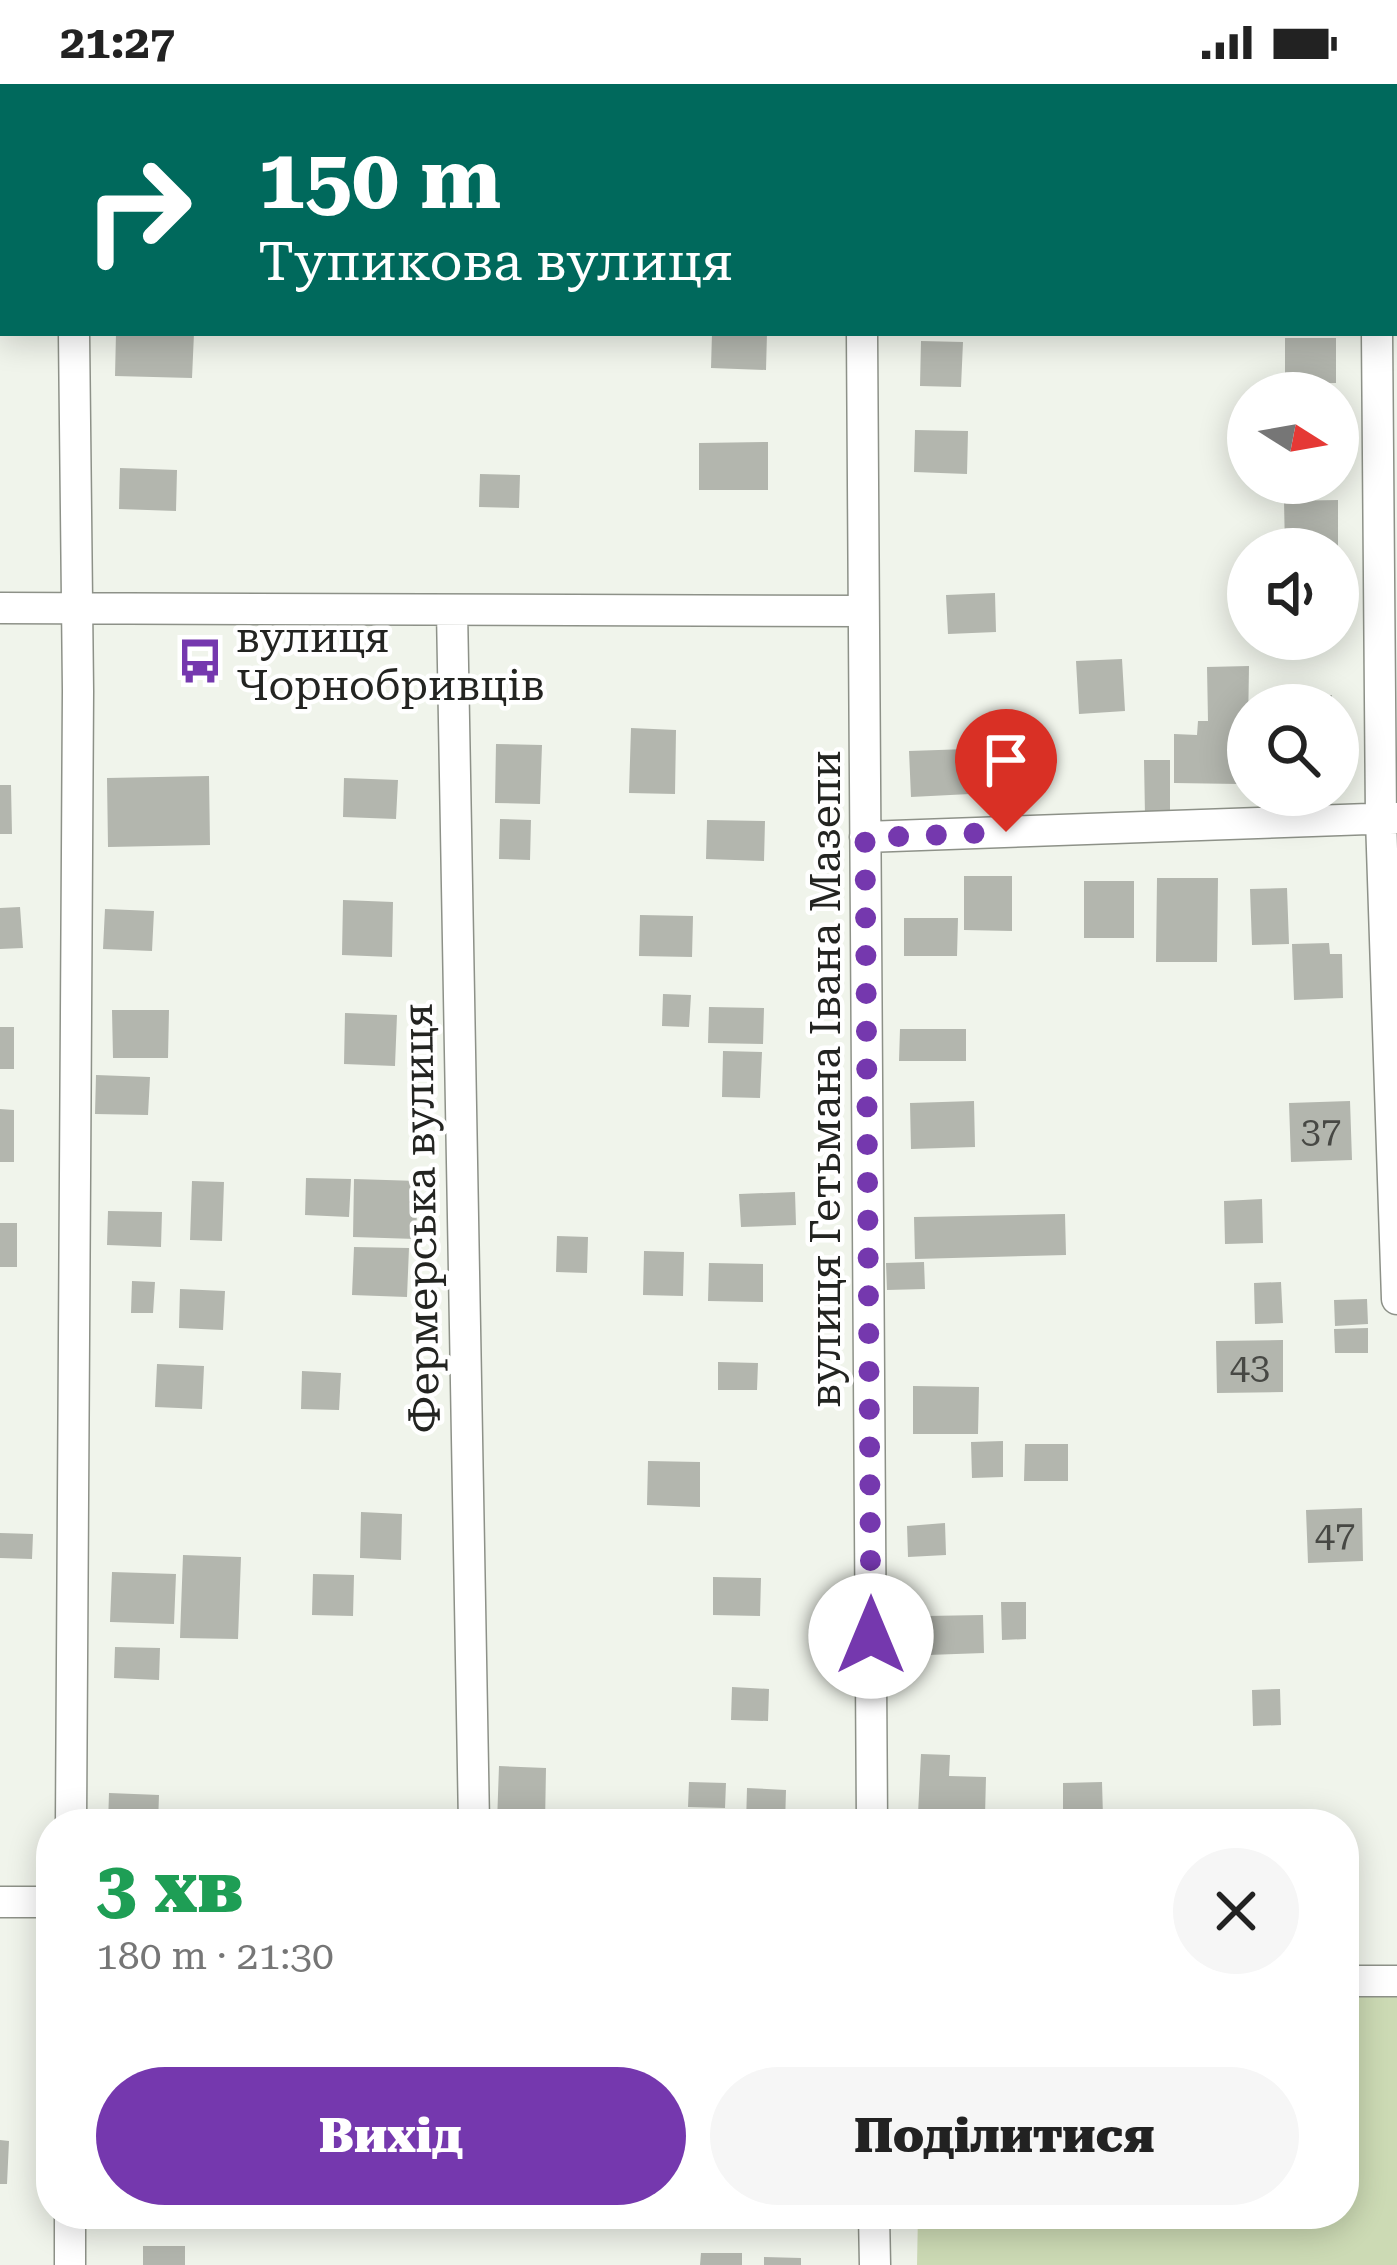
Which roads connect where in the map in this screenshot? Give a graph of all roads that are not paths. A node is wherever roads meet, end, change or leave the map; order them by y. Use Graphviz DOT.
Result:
graph roads {
  1 [pos="74,336"];
  2 [pos="862,336"];
  3 [pos="1377,336"];
  4 [pos="0,608"];
  5 [pos="74,608"];
  6 [pos="452,610"];
  7 [pos="863,611"];
  8 [pos="1389,819"];
  9 [pos="865,838"];
  10 [pos="1397,1299"];
  11 [pos="71,1809"];
  12 [pos="474,1809"];
  13 [pos="872,1809"];
  14 [pos="0,1902"];
  15 [pos="36,1902"];
  16 [pos="1359,1981"];
  17 [pos="1397,1982"];
  18 [pos="70,2229"];
  19 [pos="874,2229"];
  20 [pos="70,2265"];
  21 [pos="875,2265"];
  1 -- 5 [label="street"];
  2 -- 7 [label="street, вулиця Гетьмана Івана Мазепи"];
  3 -- 8 [label="street"];
  4 -- 5 [label="street"];
  5 -- 6 [label="street"];
  5 -- 11 [label="street"];
  6 -- 7 [label="street"];
  6 -- 12 [label="street, Фермерська вулиця"];
  7 -- 9 [label="street, вулиця Гетьмана Івана Мазепи"];
  8 -- 9 [label="street"];
  8 -- 10 [label="street"];
  9 -- 13 [label="street, вулиця Гетьмана Івана Мазепи"];
  14 -- 15 [label="street"];
  16 -- 17 [label="street"];
  18 -- 20 [label="street"];
  19 -- 21 [label="street"];
}
